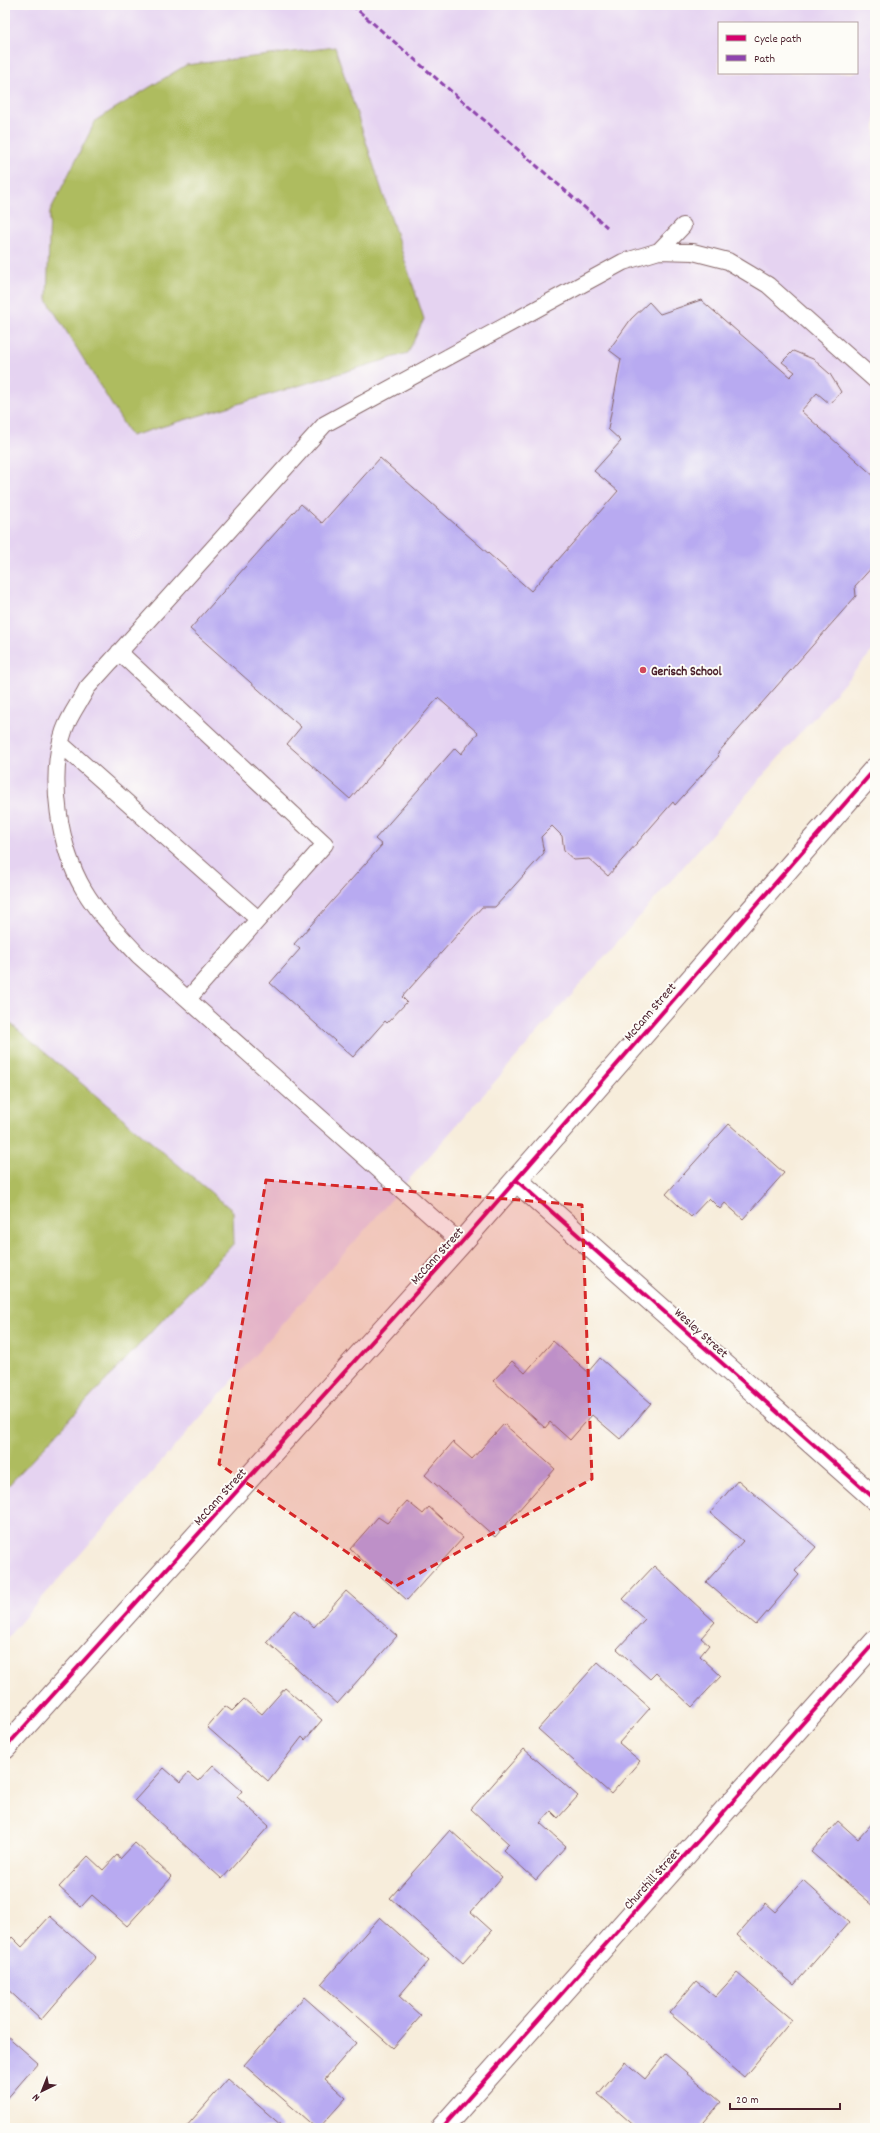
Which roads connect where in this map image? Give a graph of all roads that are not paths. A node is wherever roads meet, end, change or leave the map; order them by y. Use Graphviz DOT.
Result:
graph roads {
  1 [pos="683,226"];
  2 [pos="659,251"];
  3 [pos="875,380"];
  4 [pos="119,652"];
  5 [pos="61,744"];
  6 [pos="875,769"];
  7 [pos="258,920"];
  8 [pos="188,999"];
  9 [pos="516,1180"];
  10 [pos="461,1243"];
  11 [pos="875,1499"];
  12 [pos="875,1642"];
  13 [pos="5,1748"];
  14 [pos="442,2128"];
  1 -- 2 [label="lane"];
  2 -- 3 [label="lane"];
  2 -- 4 [label="lane"];
  4 -- 5 [label="lane"];
  4 -- 7 [label="lane"];
  5 -- 7 [label="lane"];
  5 -- 8 [label="lane"];
  6 -- 9 [label="street, McCann Street"];
  7 -- 8 [label="lane"];
  8 -- 10 [label="lane"];
  9 -- 10 [label="street, McCann Street"];
  9 -- 11 [label="street, Wesley Street"];
  10 -- 13 [label="street, McCann Street"];
  12 -- 14 [label="street, Churchill Street"];
}
